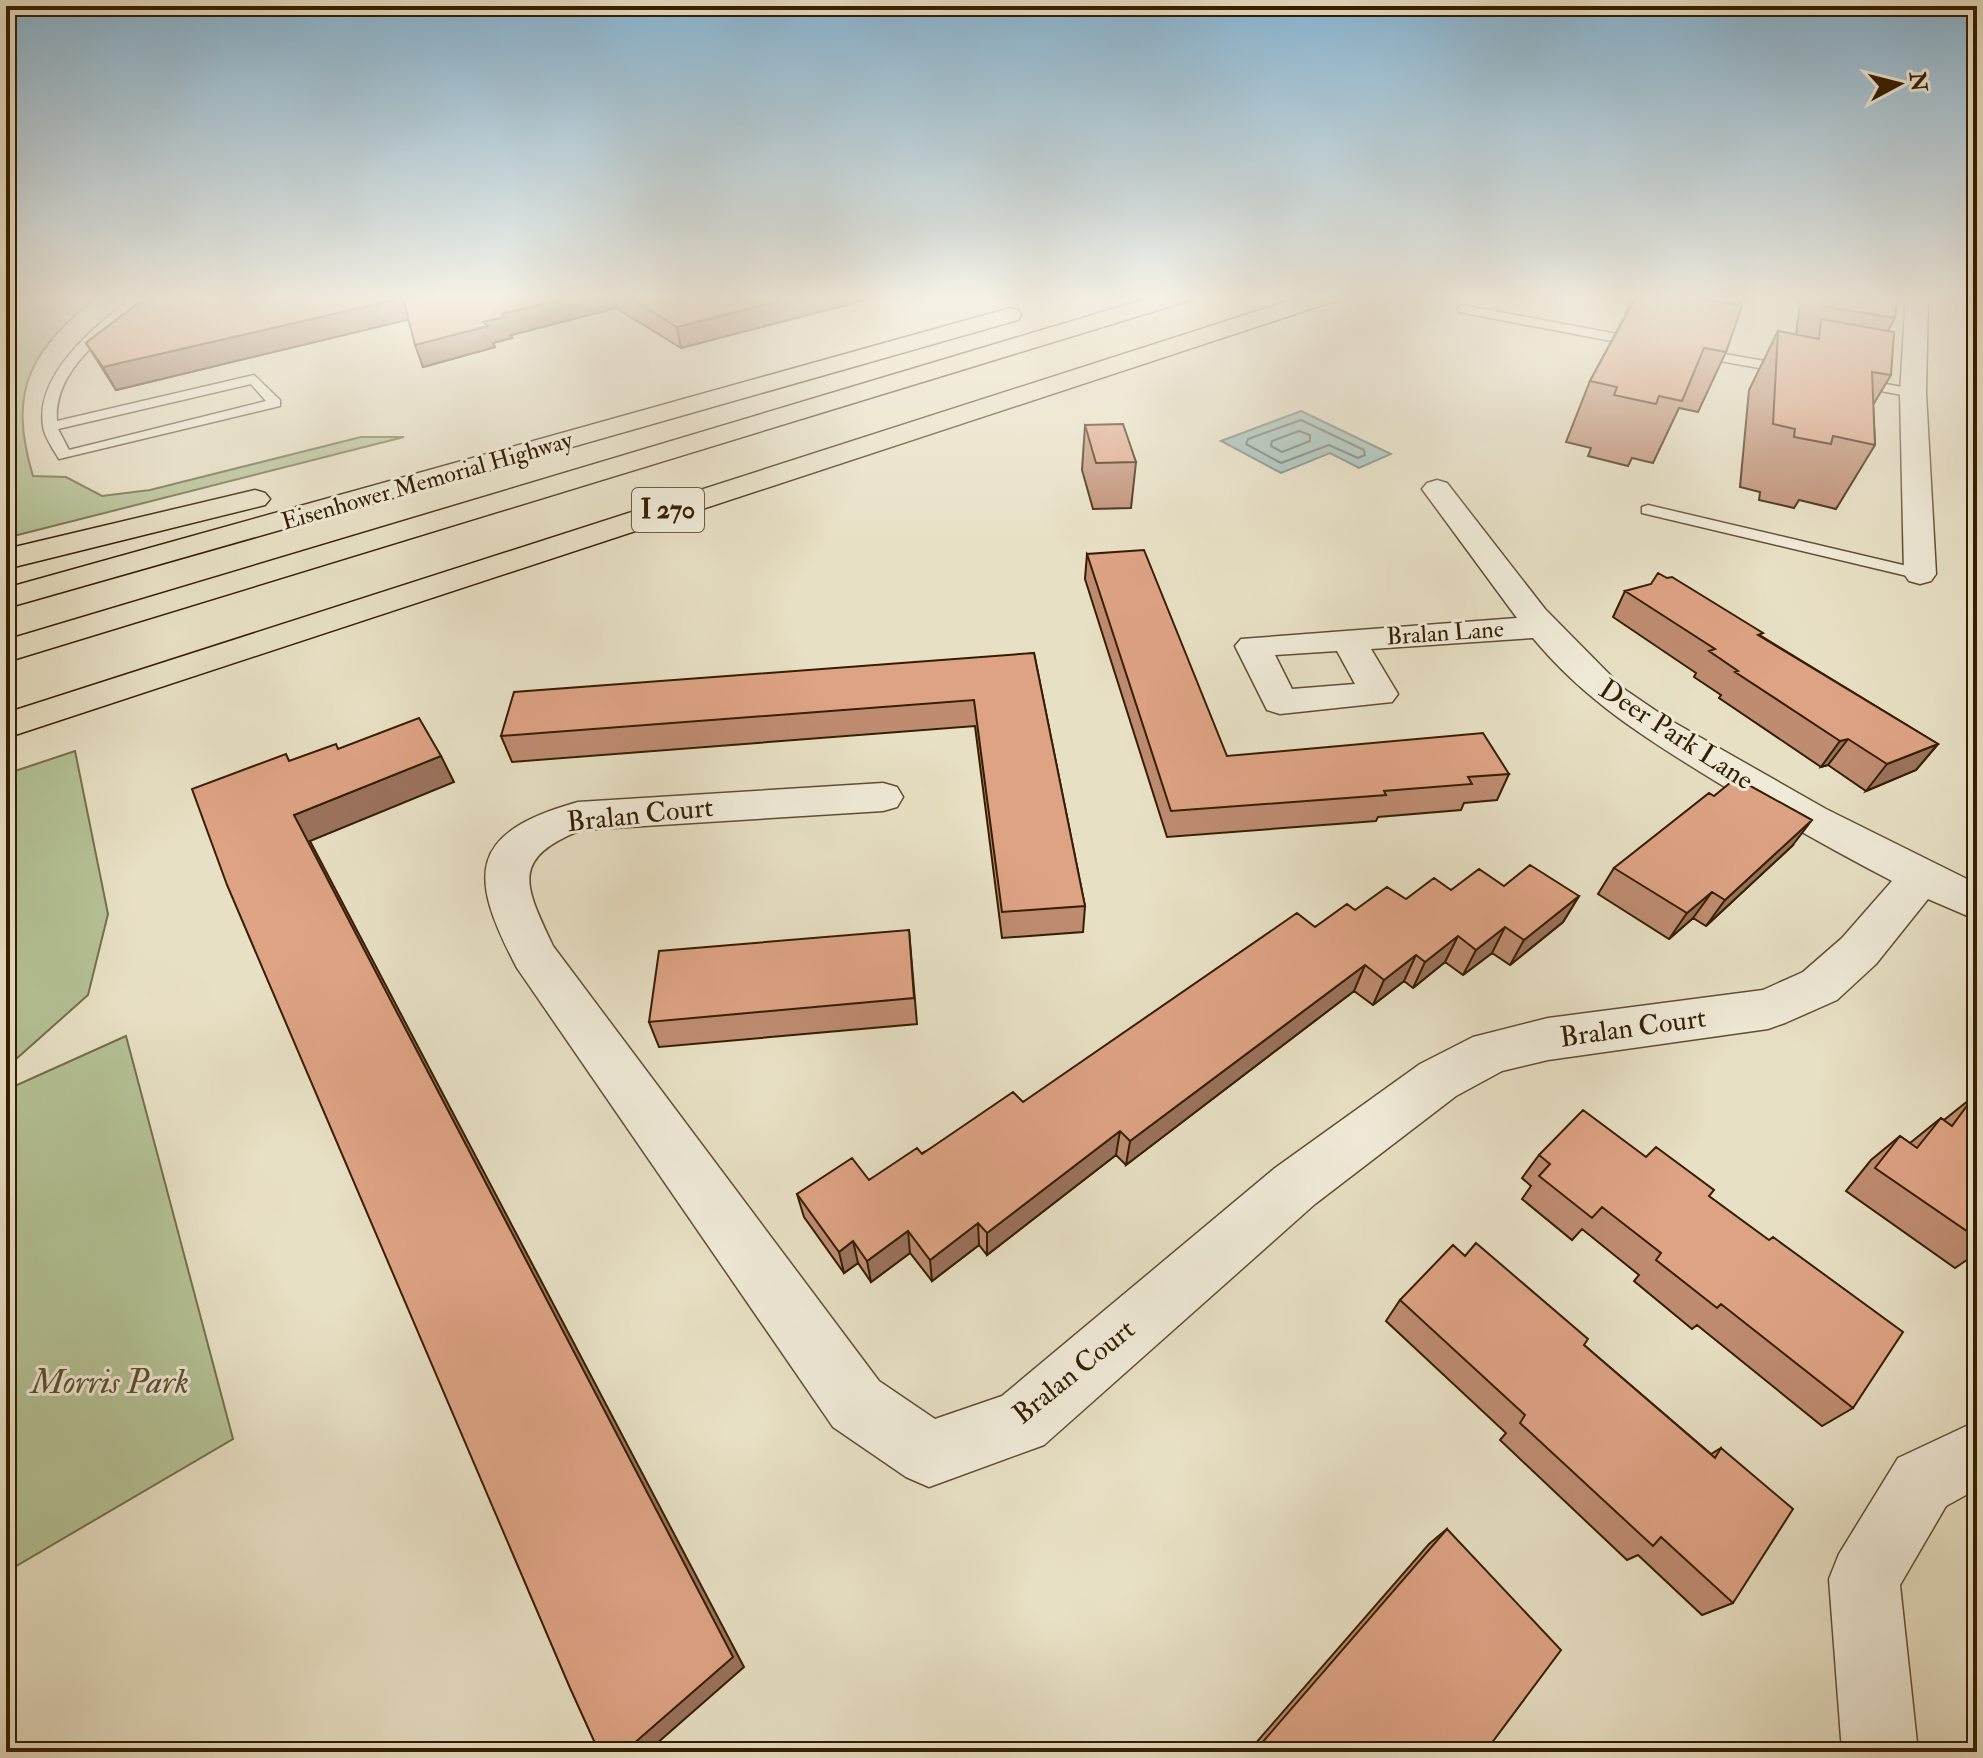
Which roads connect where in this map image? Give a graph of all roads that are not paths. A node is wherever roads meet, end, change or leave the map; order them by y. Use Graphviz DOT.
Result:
graph roads {
  1 [pos="63,377"];
  2 [pos="710,377"];
  3 [pos="803,377"];
  4 [pos="912,377"];
  5 [pos="1078,377"];
  6 [pos="1914,377"];
  7 [pos="1836,378"];
  8 [pos="1913,393"];
  9 [pos="49,427"];
  10 [pos="1437,489"];
  11 [pos="1648,510"];
  12 [pos="6,559"];
  13 [pos="1920,574"];
  14 [pos="6,598"];
  15 [pos="1542,627"];
  16 [pos="1349,640"];
  17 [pos="6,651"];
  18 [pos="6,726"];
  19 [pos="883,797"];
  20 [pos="1920,878"];
  21 [pos="1977,903"];
  22 [pos="1977,1454"];
  23 [pos="1880,1752"];
  1 -- 9 [label="lane"];
  2 -- 12 [label="highway"];
  3 -- 14 [label="highway, Eisenhower Memorial Highway"];
  4 -- 17 [label="highway, I 270"];
  5 -- 18 [label="highway, I 270"];
  6 -- 8 [label="street"];
  7 -- 8 [label="lane"];
  8 -- 13 [label="street"];
  9 -- 9 [label="lane"];
  10 -- 15 [label="street, Deer Park Lane"];
  11 -- 13 [label="lane"];
  15 -- 16 [label="street, Bralan Lane"];
  15 -- 20 [label="street, Deer Park Lane"];
  19 -- 20 [label="street, Bralan Court"];
  20 -- 21 [label="street, Deer Park Lane"];
  22 -- 23 [label="street"];
}
